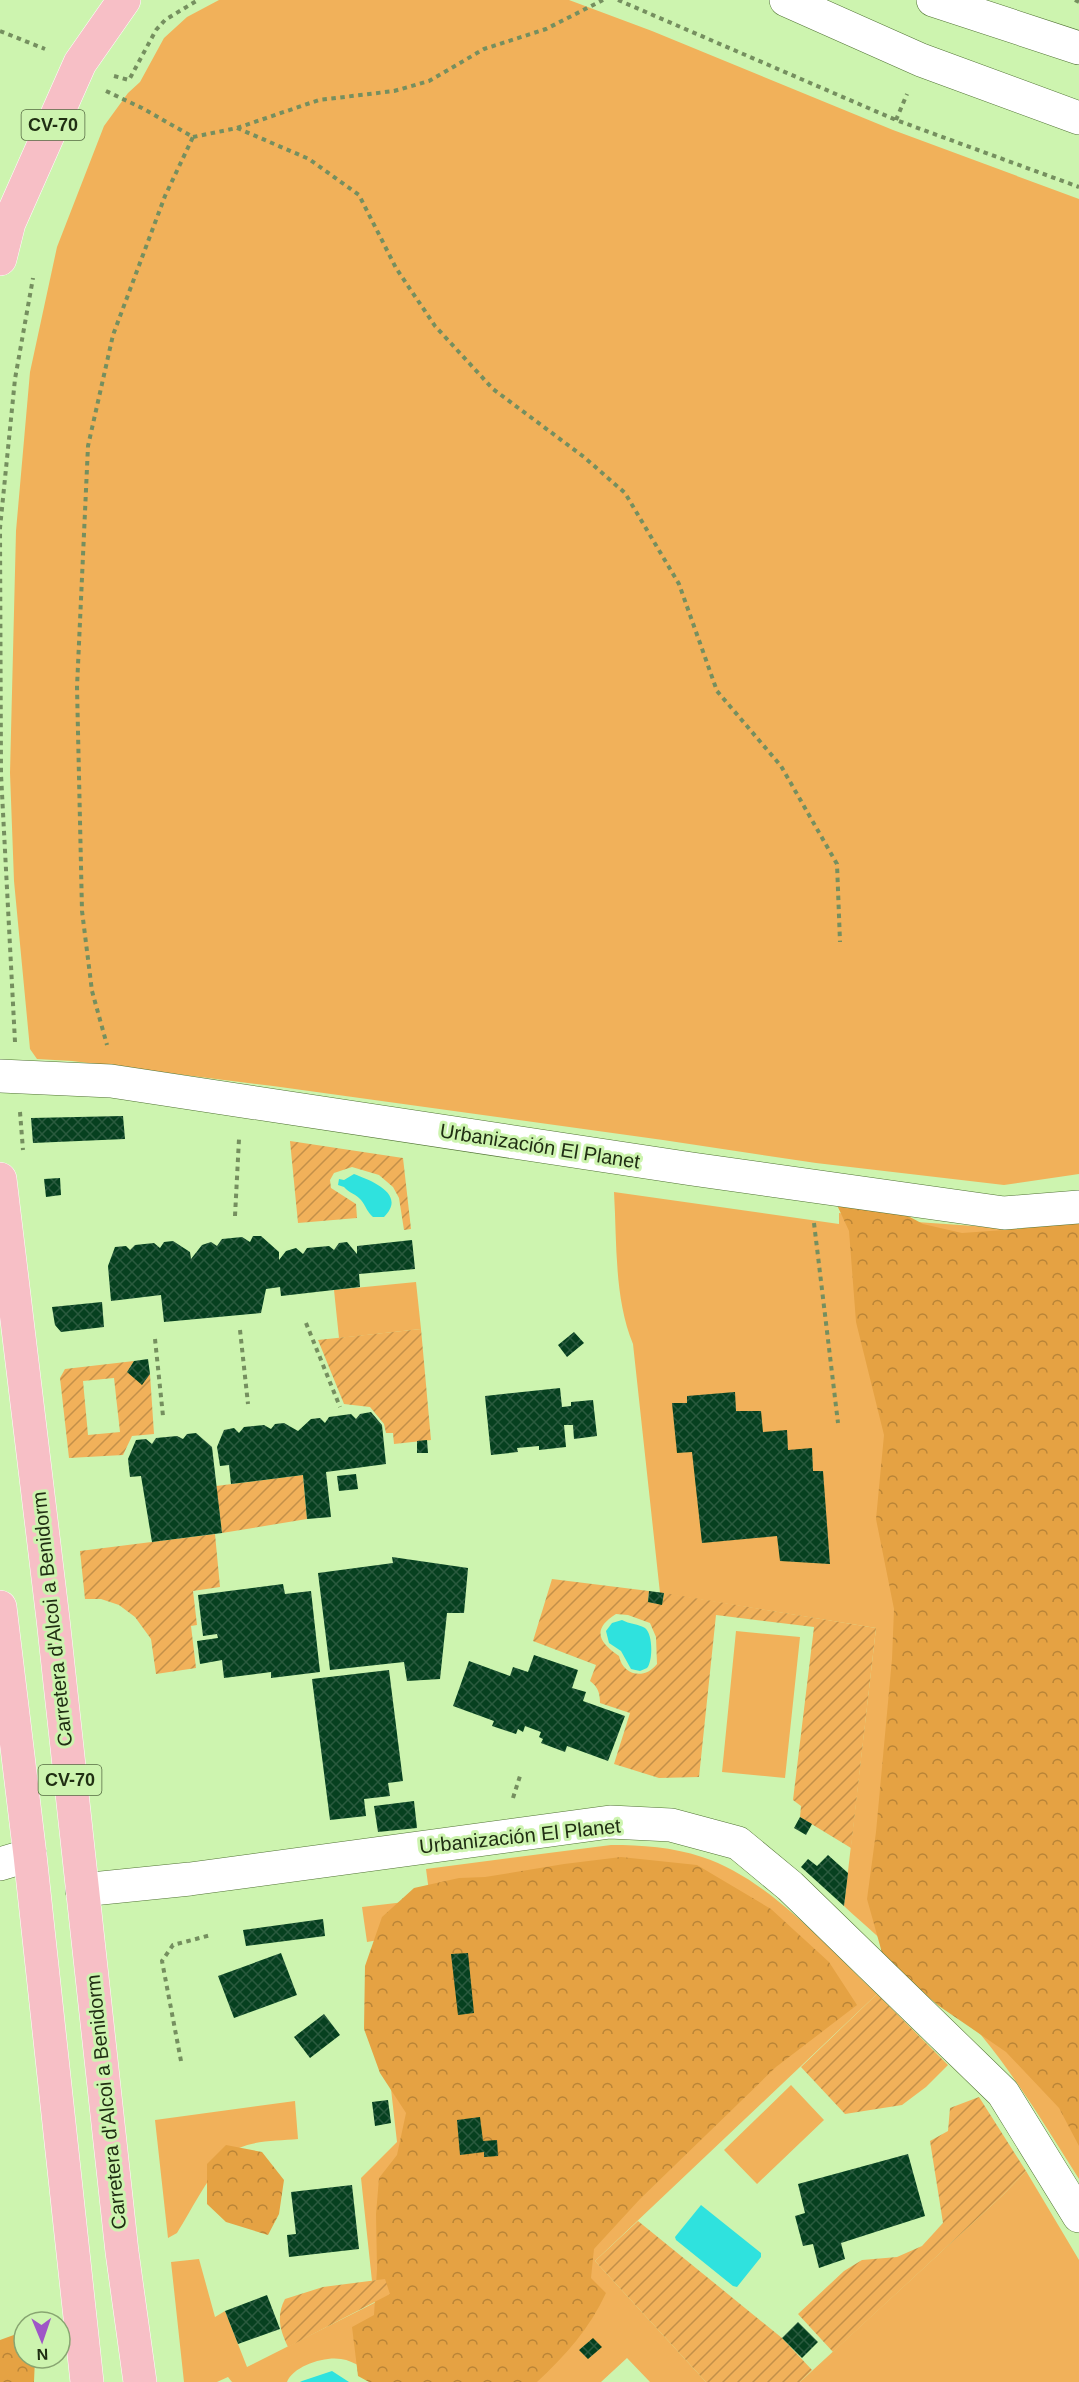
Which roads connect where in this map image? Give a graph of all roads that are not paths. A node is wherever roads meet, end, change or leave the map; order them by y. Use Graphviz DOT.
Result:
graph roads {
  1 [pos="124,0"];
  2 [pos="786,0"];
  3 [pos="933,0"];
  4 [pos="1079,48"];
  5 [pos="1079,118"];
  6 [pos="0,259"];
  7 [pos="8,1076"];
  8 [pos="12,1169"];
  9 [pos="1079,1207"];
  10 [pos="0,1607"];
  11 [pos="15,1860"];
  12 [pos="82,1890"];
  13 [pos="1079,2216"];
  14 [pos="87,2382"];
  15 [pos="140,2382"];
  1 -- 6 [label="main road, CV-70"];
  2 -- 5 [label="street"];
  3 -- 4 [label="street"];
  7 -- 9 [label="street, Urbanización El Planet"];
  8 -- 12 [label="main road, Carretera d'Alcoi a Benidorm / CV-70"];
  10 -- 11 [label="main road, CV-70"];
  11 -- 14 [label="main road, CV-70"];
  12 -- 13 [label="street, Urbanización El Planet"];
  12 -- 15 [label="main road, Carretera d'Alcoi a Benidorm / CV-70"];
}
